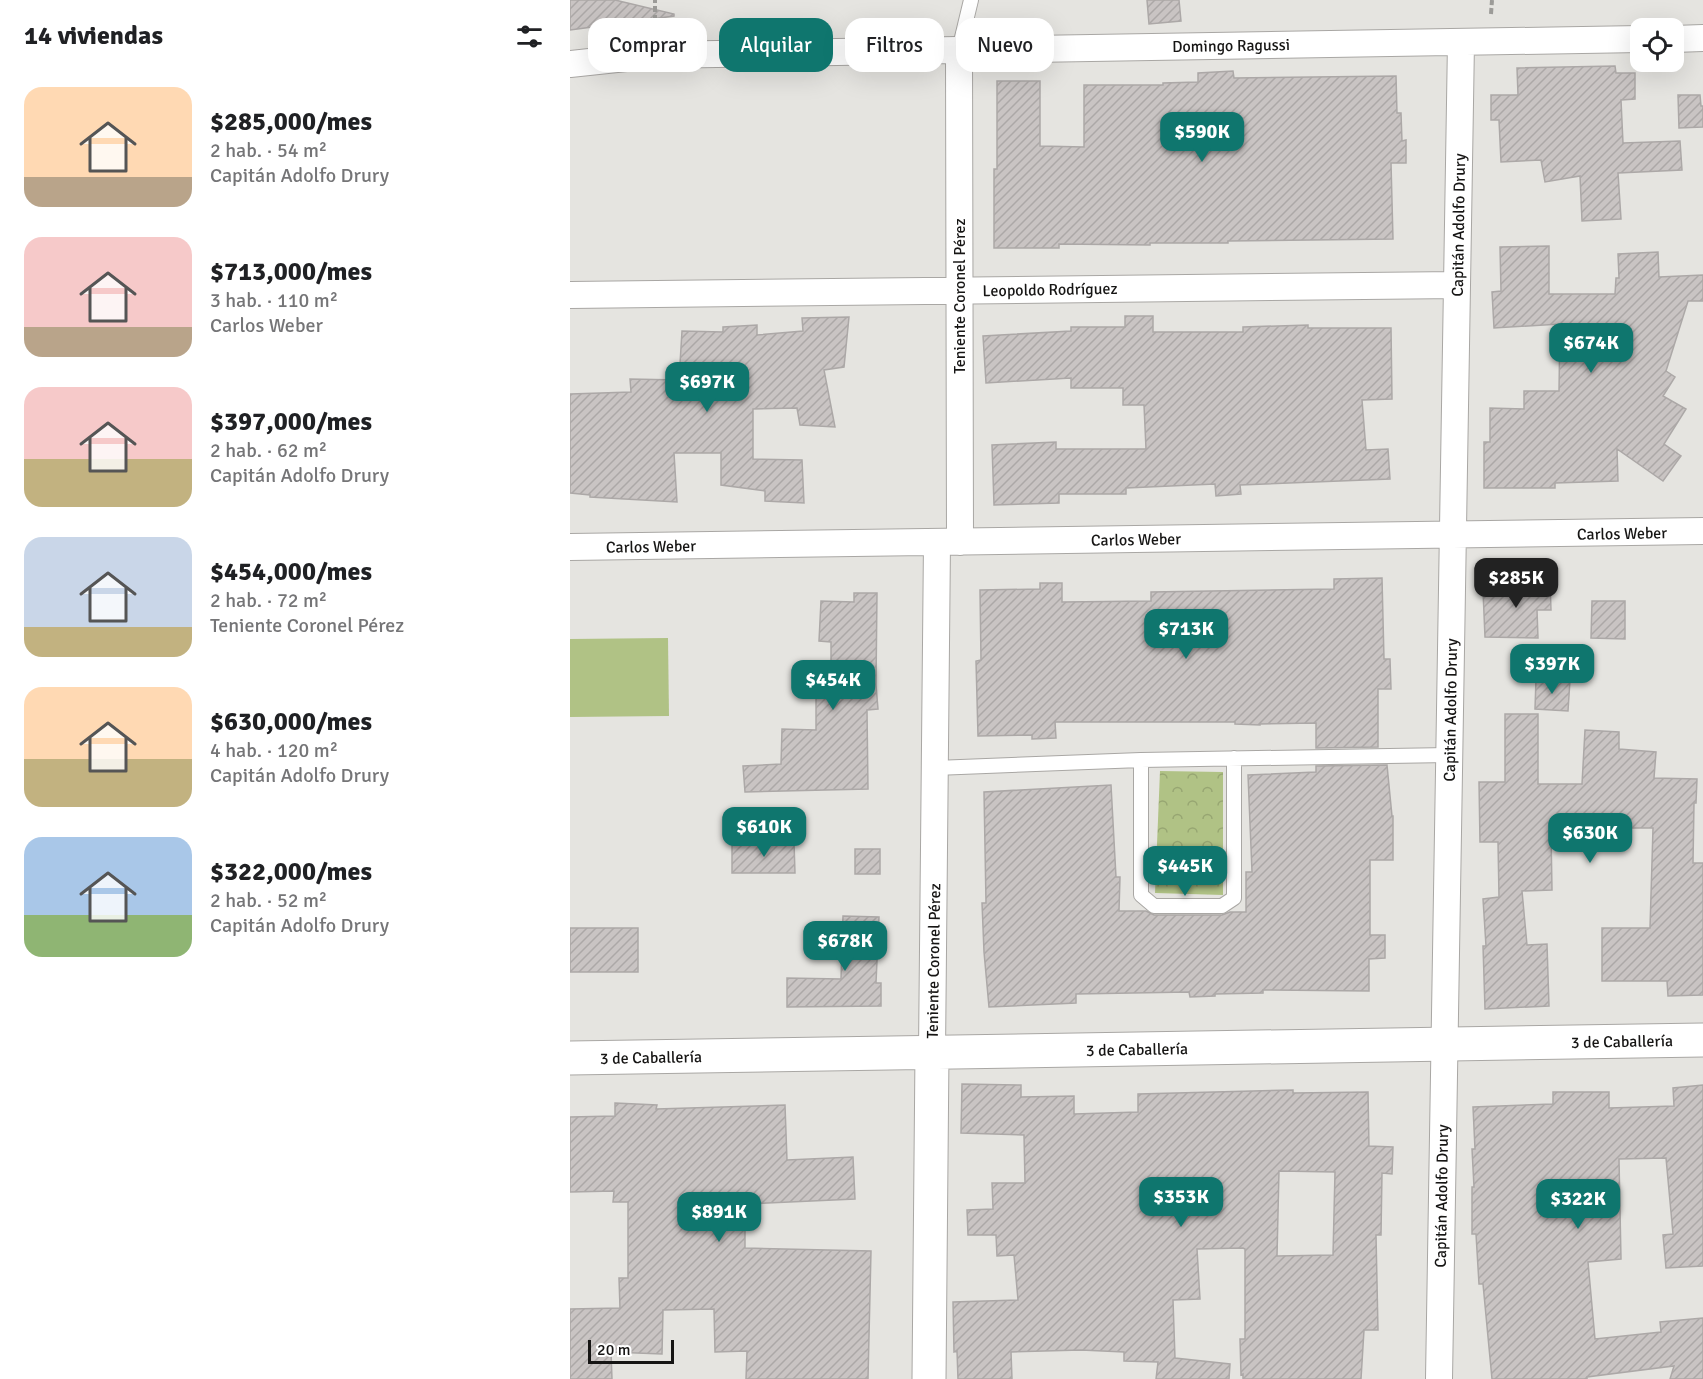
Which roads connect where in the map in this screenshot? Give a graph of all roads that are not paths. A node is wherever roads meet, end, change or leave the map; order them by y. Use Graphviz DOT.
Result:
graph roads {
  1 [pos="971,0"];
  2 [pos="967,18"];
  3 [pos="1703,38"];
  4 [pos="1630,39"];
  5 [pos="1684,39"];
  6 [pos="1461,42"];
  7 [pos="1054,48"];
  8 [pos="956,50"];
  9 [pos="570,64"];
  10 [pos="959,72"];
  11 [pos="1457,285"];
  12 [pos="959,291"];
  13 [pos="570,295"];
  14 [pos="1703,531"];
  15 [pos="1453,535"];
  16 [pos="949,542"];
  17 [pos="570,547"];
  18 [pos="1449,755"];
  19 [pos="1234,758"];
  20 [pos="1142,760"];
  21 [pos="935,768"];
  22 [pos="1703,1040"];
  23 [pos="1444,1044"];
  24 [pos="932,1052"];
  25 [pos="570,1058"];
  26 [pos="929,1379"];
  27 [pos="1439,1379"];
  1 -- 2 [label="lane"];
  3 -- 5 [label="street"];
  4 -- 6 [label="street, Domingo Ragussi"];
  6 -- 7 [label="street, Domingo Ragussi"];
  6 -- 11 [label="street, Capitán Adolfo Drury"];
  8 -- 9 [label="street, Domingo Ragussi"];
  10 -- 12 [label="street, Teniente Coronel Pérez"];
  11 -- 12 [label="street, Leopoldo Rodríguez"];
  11 -- 15 [label="street, Capitán Adolfo Drury"];
  12 -- 13 [label="street, Leopoldo Rodríguez"];
  12 -- 16 [label="street, Teniente Coronel Pérez"];
  14 -- 15 [label="street, Carlos Weber"];
  15 -- 16 [label="street, Carlos Weber"];
  15 -- 18 [label="street, Capitán Adolfo Drury"];
  16 -- 17 [label="street, Carlos Weber"];
  16 -- 21 [label="street, Teniente Coronel Pérez"];
  18 -- 19 [label="lane"];
  18 -- 23 [label="street, Capitán Adolfo Drury"];
  19 -- 20 [label="lane"];
  19 -- 20 [label="lane"];
  20 -- 21 [label="lane"];
  21 -- 24 [label="street, Teniente Coronel Pérez"];
  22 -- 23 [label="main road, 3 de Caballería"];
  23 -- 24 [label="main road, 3 de Caballería"];
  23 -- 27 [label="street, Capitán Adolfo Drury"];
  24 -- 25 [label="main road, 3 de Caballería"];
  24 -- 26 [label="main road, Teniente Coronel Pérez"];
}
